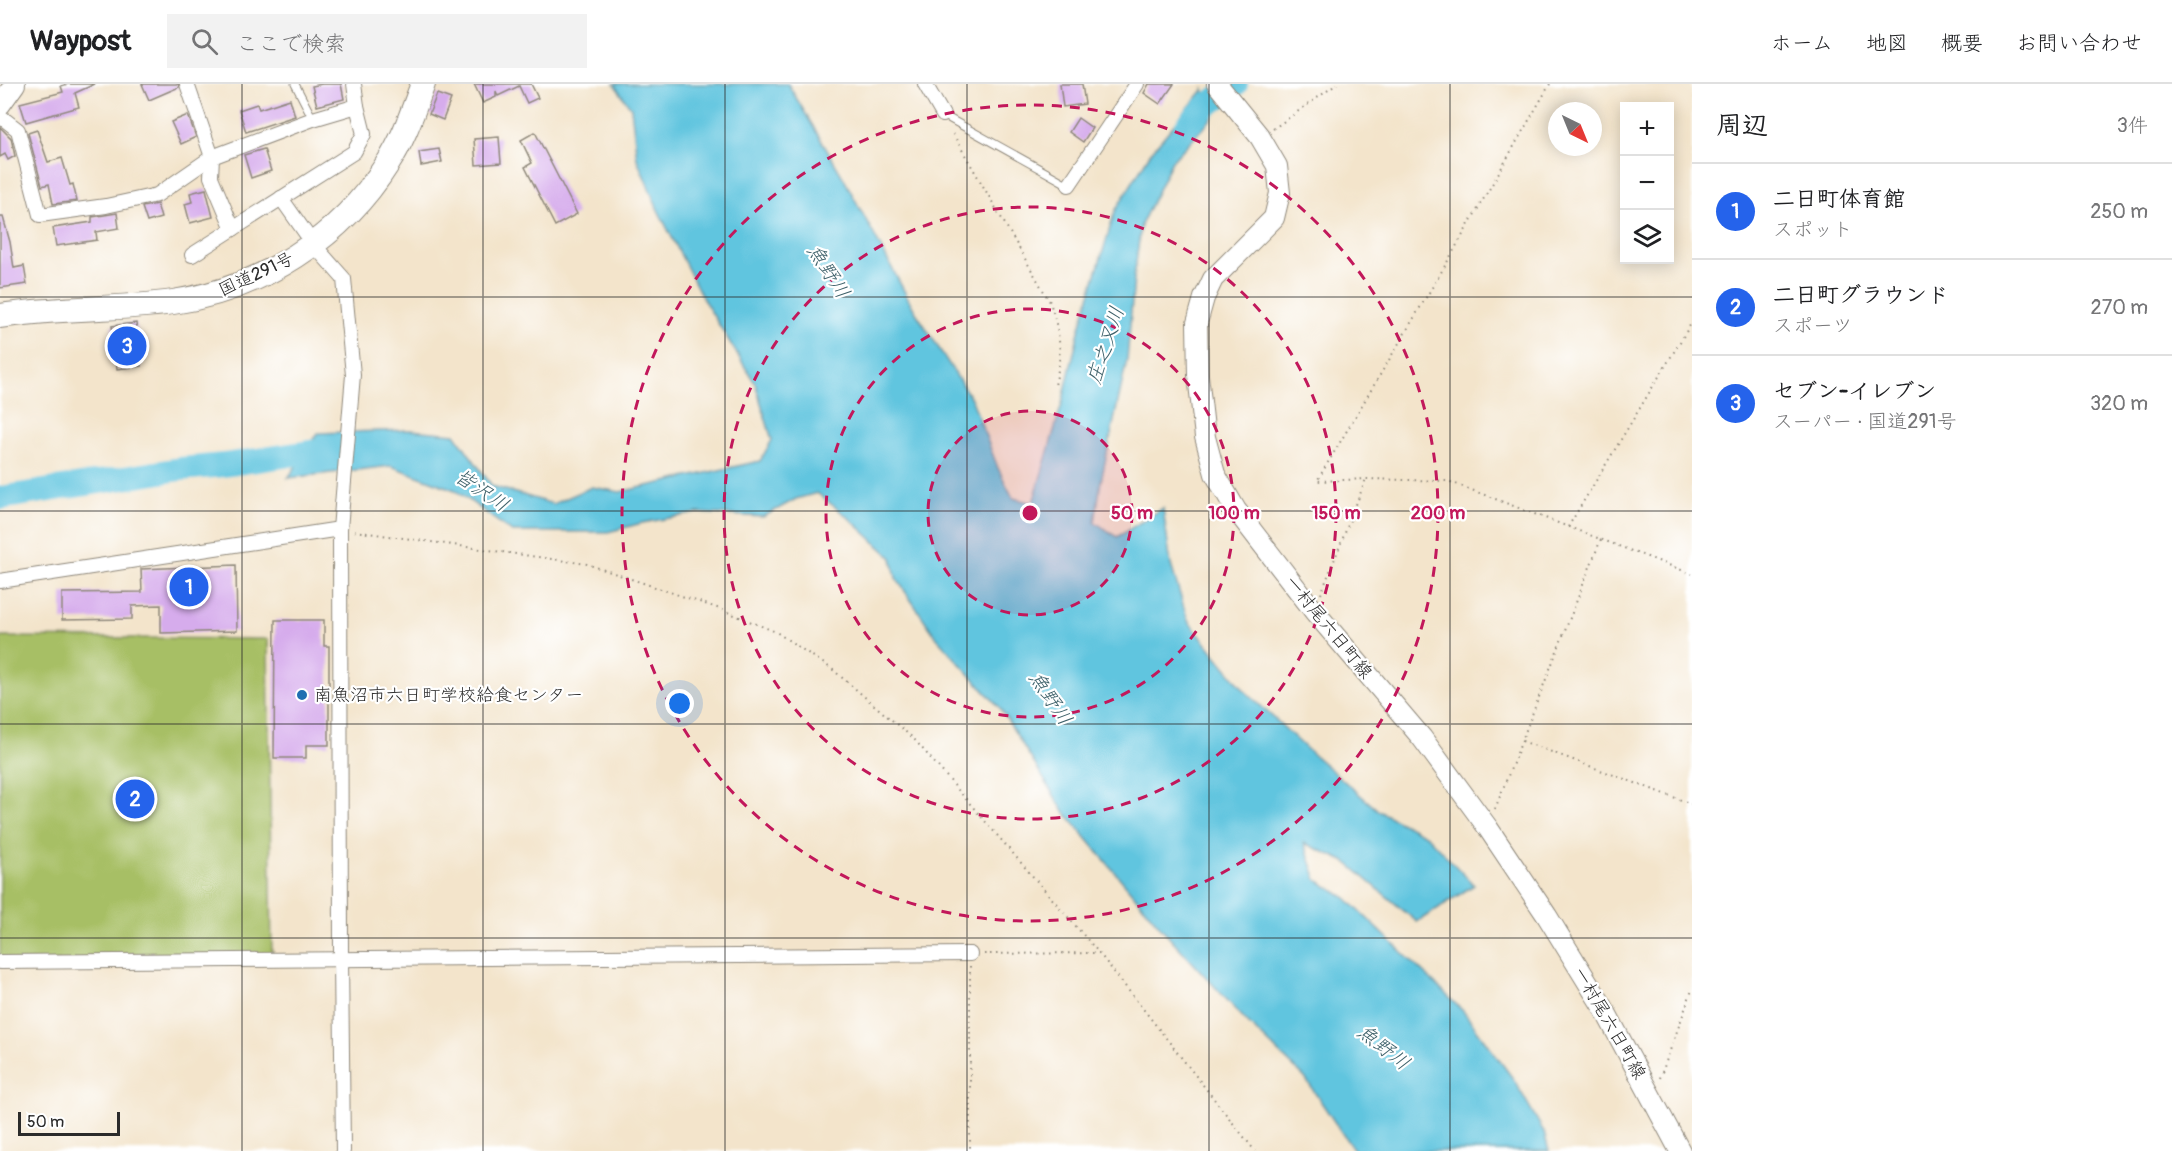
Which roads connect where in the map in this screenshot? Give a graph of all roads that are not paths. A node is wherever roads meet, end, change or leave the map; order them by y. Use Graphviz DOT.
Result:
graph roads {
  1 [pos="15,84"];
  2 [pos="187,84"];
  3 [pos="296,84"];
  4 [pos="354,84"];
  5 [pos="423,84"];
  6 [pos="925,84"];
  7 [pos="1137,84"];
  8 [pos="1217,84"];
  9 [pos="0,105"];
  10 [pos="357,106"];
  11 [pos="0,116"];
  12 [pos="943,116"];
  13 [pos="313,119"];
  14 [pos="212,157"];
  15 [pos="1069,185"];
  16 [pos="281,198"];
  17 [pos="232,229"];
  18 [pos="314,245"];
  19 [pos="192,255"];
  20 [pos="0,316"];
  21 [pos="340,529"];
  22 [pos="0,581"];
  23 [pos="970,954"];
  24 [pos="341,958"];
  25 [pos="0,962"];
  26 [pos="343,1151"];
  27 [pos="1680,1151"];
  1 -- 9 [label="main road"];
  2 -- 14 [label="street"];
  3 -- 13 [label="lane"];
  4 -- 10 [label="street"];
  5 -- 18 [label="highway, 国道291号"];
  6 -- 12 [label="street"];
  7 -- 15 [label="street"];
  8 -- 27 [label="main road, 一村尾六日町線"];
  10 -- 13 [label="street"];
  10 -- 16 [label="street"];
  11 -- 14 [label="street"];
  12 -- 15 [label="lane"];
  13 -- 14 [label="street"];
  14 -- 17 [label="street"];
  16 -- 17 [label="street"];
  16 -- 18 [label="street"];
  17 -- 19 [label="street"];
  18 -- 20 [label="highway, 国道291号"];
  18 -- 21 [label="street"];
  21 -- 22 [label="street"];
  21 -- 24 [label="street"];
  23 -- 24 [label="street"];
  24 -- 25 [label="street"];
  24 -- 26 [label="street"];
}
